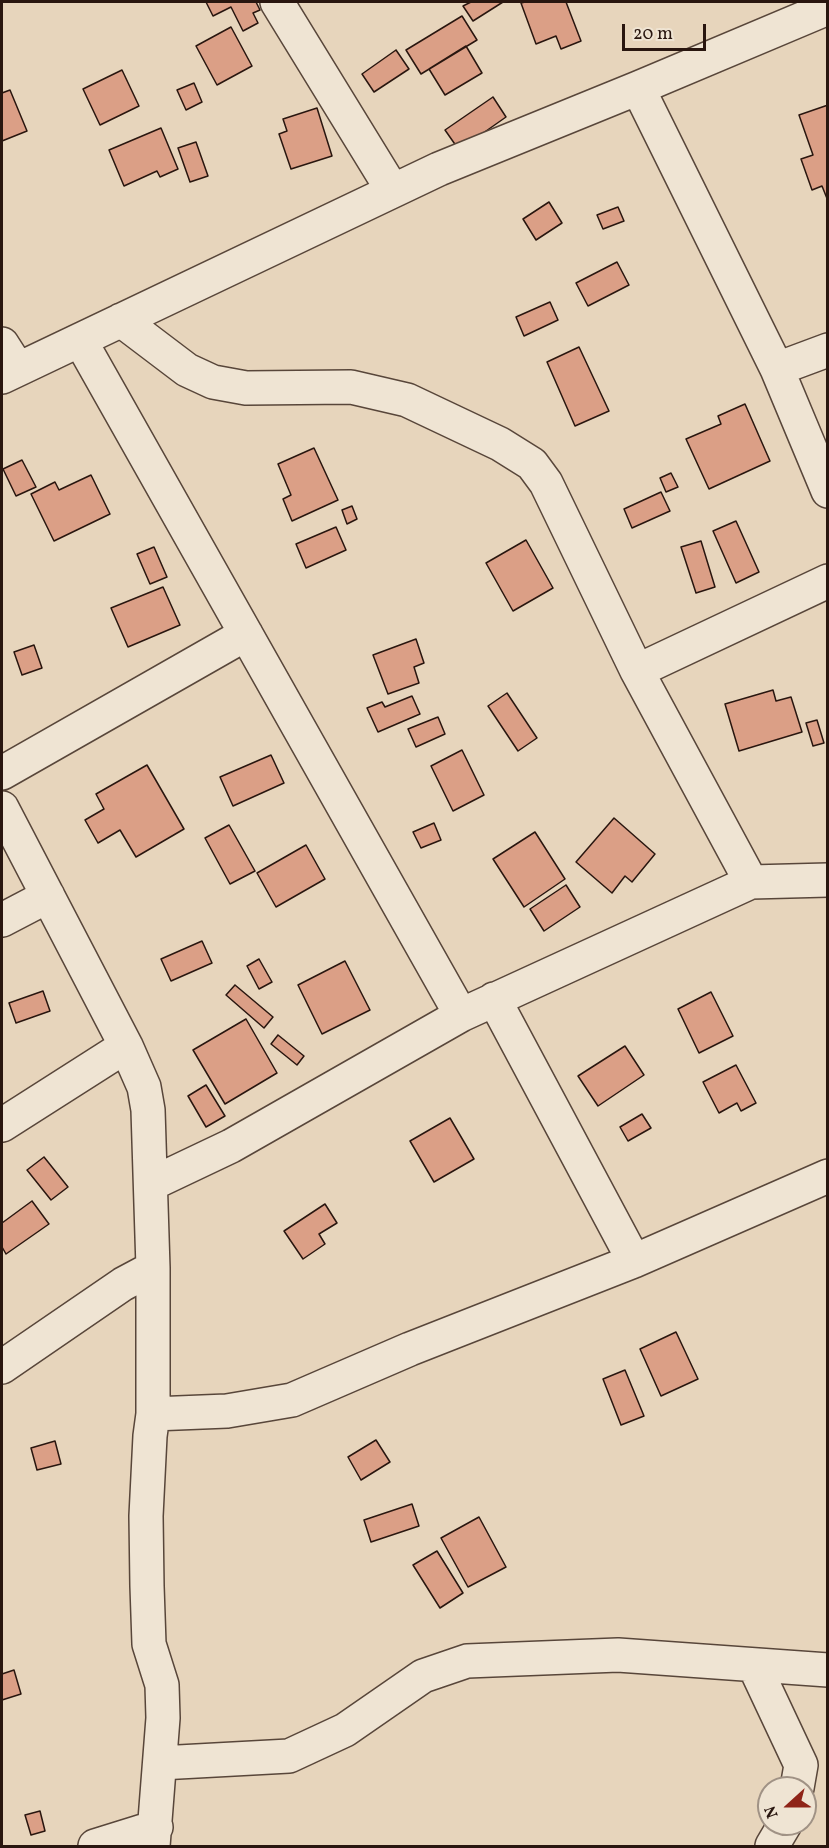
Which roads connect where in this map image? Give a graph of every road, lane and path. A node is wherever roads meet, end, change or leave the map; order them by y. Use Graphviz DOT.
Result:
graph roads {
  1 [pos="277,2"];
  2 [pos="828,8"];
  3 [pos="638,88"];
  4 [pos="393,191"];
  5 [pos="121,320"];
  6 [pos="80,340"];
  7 [pos="828,350"];
  8 [pos="7,364"];
  9 [pos="777,369"];
  10 [pos="828,491"];
  11 [pos="828,581"];
  12 [pos="246,634"];
  13 [pos="637,670"];
  14 [pos="2,773"];
  15 [pos="2,808"];
  16 [pos="828,880"];
  17 [pos="751,882"];
  18 [pos="48,896"];
  19 [pos="2,920"];
  20 [pos="494,999"];
  21 [pos="461,1015"];
  22 [pos="126,1046"];
  23 [pos="2,1125"];
  24 [pos="828,1176"];
  25 [pos="151,1184"];
  26 [pos="634,1261"];
  27 [pos="153,1268"];
  28 [pos="2,1367"];
  29 [pos="153,1414"];
  30 [pos="754,1665"];
  31 [pos="828,1670"];
  32 [pos="160,1763"];
  33 [pos="799,1776"];
  34 [pos="154,1837"];
  35 [pos="95,1846"];
  1 -- 4 [label="street"];
  2 -- 3 [label="street"];
  3 -- 4 [label="street"];
  3 -- 9 [label="street"];
  4 -- 5 [label="street"];
  5 -- 6 [label="street"];
  5 -- 13 [label="street"];
  6 -- 8 [label="street"];
  6 -- 12 [label="street"];
  7 -- 9 [label="street"];
  9 -- 10 [label="street"];
  11 -- 13 [label="street"];
  12 -- 14 [label="street"];
  12 -- 21 [label="street"];
  13 -- 17 [label="street"];
  15 -- 18 [label="street"];
  16 -- 17 [label="street"];
  17 -- 20 [label="street"];
  18 -- 19 [label="street"];
  18 -- 22 [label="street"];
  20 -- 21 [label="street"];
  20 -- 26 [label="street"];
  21 -- 25 [label="street"];
  22 -- 23 [label="street"];
  22 -- 25 [label="street"];
  24 -- 26 [label="street"];
  25 -- 27 [label="street"];
  26 -- 29 [label="street"];
  27 -- 28 [label="street"];
  27 -- 29 [label="street"];
  29 -- 32 [label="street"];
  30 -- 31 [label="street"];
  30 -- 32 [label="street"];
  30 -- 33 [label="street"];
  32 -- 34 [label="street"];
  34 -- 35 [label="street"];
}
